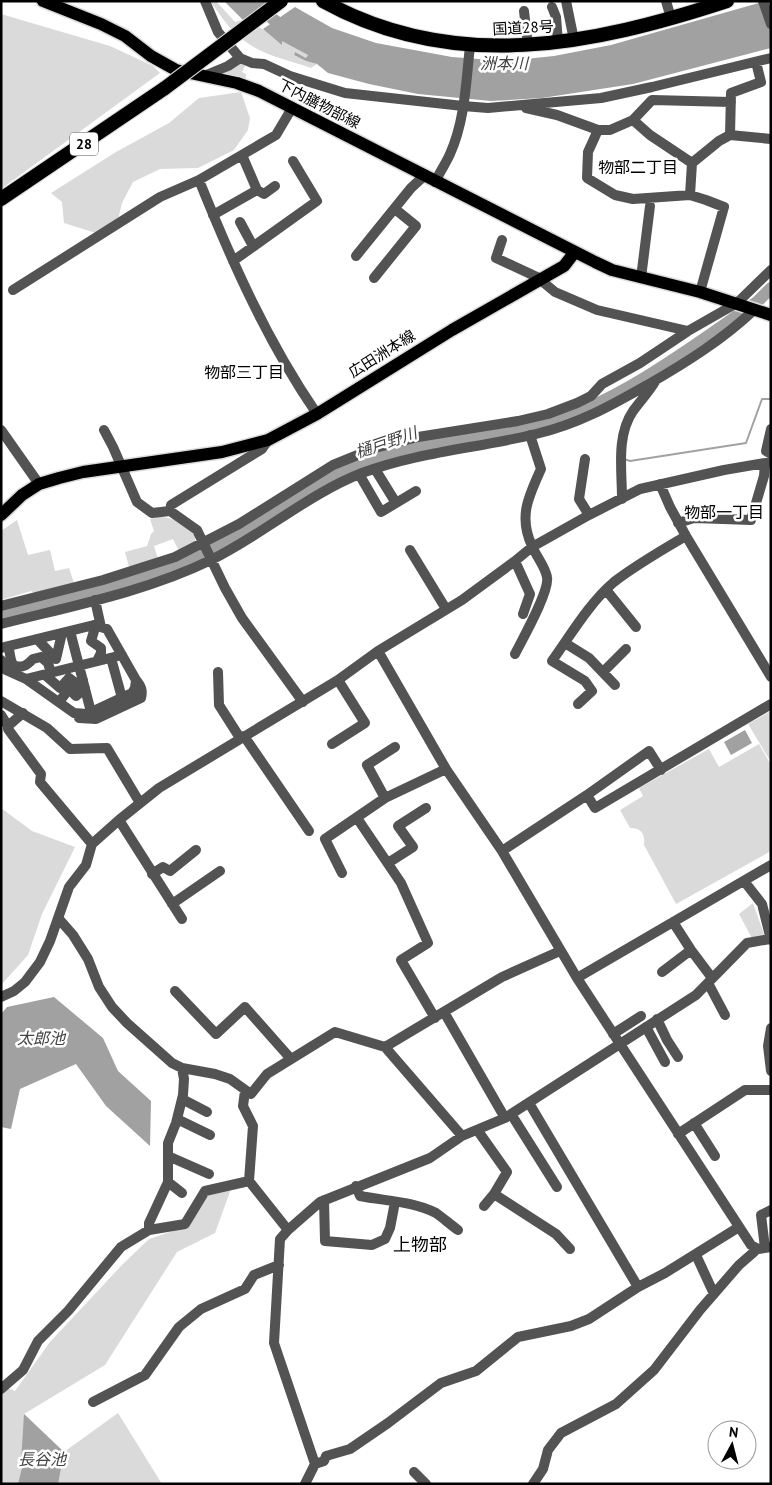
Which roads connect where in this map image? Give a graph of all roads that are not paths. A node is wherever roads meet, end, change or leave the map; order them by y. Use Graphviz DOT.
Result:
graph roads {
  1 [pos="43,1"];
  2 [pos="205,1"];
  3 [pos="281,1"];
  4 [pos="323,1"];
  5 [pos="566,1"];
  6 [pos="666,1"];
  7 [pos="727,1"];
  8 [pos="764,4"];
  9 [pos="60,5"];
  10 [pos="552,7"];
  11 [pos="524,12"];
  12 [pos="671,18"];
  13 [pos="771,24"];
  14 [pos="574,40"];
  15 [pos="558,42"];
  16 [pos="470,46"];
  17 [pos="528,46"];
  18 [pos="240,58"];
  19 [pos="771,58"];
  20 [pos="756,62"];
  21 [pos="204,76"];
  22 [pos="730,102"];
  23 [pos="464,104"];
  24 [pos="515,106"];
  25 [pos="292,108"];
  26 [pos="633,120"];
  27 [pos="598,130"];
  28 [pos="730,135"];
  29 [pos="771,139"];
  30 [pos="242,156"];
  31 [pos="293,161"];
  32 [pos="692,163"];
  33 [pos="430,179"];
  34 [pos="199,180"];
  35 [pos="275,186"];
  36 [pos="257,190"];
  37 [pos="690,195"];
  38 [pos="1,199"];
  39 [pos="650,206"];
  40 [pos="395,208"];
  41 [pos="213,215"];
  42 [pos="240,222"];
  43 [pos="502,240"];
  44 [pos="253,246"];
  45 [pos="574,253"];
  46 [pos="356,256"];
  47 [pos="233,261"];
  48 [pos="771,270"];
  49 [pos="374,278"];
  50 [pos="641,278"];
  51 [pos="540,280"];
  52 [pos="13,290"];
  53 [pos="700,292"];
  54 [pos="736,303"];
  55 [pos="754,310"];
  56 [pos="771,315"];
  57 [pos="688,331"];
  58 [pos="656,380"];
  59 [pos="317,414"];
  60 [pos="534,416"];
  61 [pos="1,430"];
  62 [pos="104,430"];
  63 [pos="771,430"];
  64 [pos="534,434"];
  65 [pos="268,440"];
  66 [pos="584,459"];
  67 [pos="769,459"];
  68 [pos="122,467"];
  69 [pos="375,469"];
  70 [pos="359,474"];
  71 [pos="39,484"];
  72 [pos="660,484"];
  73 [pos="416,492"];
  74 [pos="622,499"];
  75 [pos="396,503"];
  76 [pos="170,511"];
  77 [pos="2,512"];
  78 [pos="589,515"];
  79 [pos="678,523"];
  80 [pos="686,536"];
  81 [pos="203,543"];
  82 [pos="532,547"];
  83 [pos="410,550"];
  84 [pos="212,560"];
  85 [pos="515,561"];
  86 [pos="606,591"];
  87 [pos="95,600"];
  88 [pos="1,606"];
  89 [pos="446,609"];
  90 [pos="524,614"];
  91 [pos="1,624"];
  92 [pos="97,626"];
  93 [pos="636,627"];
  94 [pos="66,632"];
  95 [pos="37,639"];
  96 [pos="565,643"];
  97 [pos="3,648"];
  98 [pos="626,649"];
  99 [pos="378,651"];
  100 [pos="514,654"];
  101 [pos="122,655"];
  102 [pos="111,658"];
  103 [pos="1,660"];
  104 [pos="97,661"];
  105 [pos="79,666"];
  106 [pos="218,672"];
  107 [pos="603,672"];
  108 [pos="770,672"];
  109 [pos="48,674"];
  110 [pos="26,680"];
  111 [pos="136,680"];
  112 [pos="338,680"];
  113 [pos="84,684"];
  114 [pos="615,684"];
  115 [pos="122,698"];
  116 [pos="1,701"];
  117 [pos="59,702"];
  118 [pos="303,702"];
  119 [pos="578,704"];
  120 [pos="771,704"];
  121 [pos="72,712"];
  122 [pos="91,712"];
  123 [pos="23,713"];
  124 [pos="1,715"];
  125 [pos="6,729"];
  126 [pos="242,737"];
  127 [pos="332,744"];
  128 [pos="395,747"];
  129 [pos="446,768"];
  130 [pos="661,770"];
  131 [pos="587,795"];
  132 [pos="385,798"];
  133 [pos="140,803"];
  134 [pos="426,808"];
  135 [pos="358,818"];
  136 [pos="119,820"];
  137 [pos="309,831"];
  138 [pos="92,844"];
  139 [pos="196,850"];
  140 [pos="502,851"];
  141 [pos="388,863"];
  142 [pos="771,865"];
  143 [pos="220,871"];
  144 [pos="342,873"];
  145 [pos="152,874"];
  146 [pos="744,881"];
  147 [pos="172,904"];
  148 [pos="58,919"];
  149 [pos="182,919"];
  150 [pos="673,922"];
  151 [pos="771,939"];
  152 [pos="691,950"];
  153 [pos="560,951"];
  154 [pos="662,972"];
  155 [pos="577,978"];
  156 [pos="710,981"];
  157 [pos="175,991"];
  158 [pos="1,997"];
  159 [pos="444,1012"];
  160 [pos="725,1015"];
  161 [pos="641,1016"];
  162 [pos="435,1018"];
  163 [pos="657,1019"];
  164 [pos="646,1027"];
  165 [pos="771,1028"];
  166 [pos="613,1034"];
  167 [pos="620,1045"];
  168 [pos="385,1047"];
  169 [pos="678,1057"];
  170 [pos="291,1059"];
  171 [pos="665,1062"];
  172 [pos="182,1068"];
  173 [pos="771,1071"];
  174 [pos="771,1090"];
  175 [pos="245,1091"];
  176 [pos="182,1099"];
  177 [pos="529,1103"];
  178 [pos="207,1112"];
  179 [pos="508,1116"];
  180 [pos="177,1118"];
  181 [pos="694,1123"];
  182 [pos="478,1131"];
  183 [pos="678,1134"];
  184 [pos="210,1135"];
  185 [pos="462,1136"];
  186 [pos="168,1156"];
  187 [pos="715,1156"];
  188 [pos="209,1174"];
  189 [pos="249,1181"];
  190 [pos="168,1182"];
  191 [pos="356,1186"];
  192 [pos="556,1187"];
  193 [pos="182,1192"];
  194 [pos="494,1194"];
  195 [pos="324,1200"];
  196 [pos="395,1202"];
  197 [pos="484,1206"];
  198 [pos="771,1210"];
  199 [pos="739,1227"];
  200 [pos="149,1230"];
  201 [pos="288,1230"];
  202 [pos="458,1230"];
  203 [pos="763,1248"];
  204 [pos="570,1249"];
  205 [pos="696,1254"];
  206 [pos="279,1265"];
  207 [pos="638,1287"];
  208 [pos="714,1294"];
  209 [pos="1,1389"];
  210 [pos="93,1402"];
  211 [pos="315,1464"];
  212 [pos="414,1472"];
  213 [pos="305,1484"];
  214 [pos="426,1484"];
  215 [pos="533,1484"];
  1 -- 9 [label="main road, 下内膳物部線"];
  2 -- 18 [label="street"];
  3 -- 38 [label="highway, 28, bridge"];
  4 -- 16 [label="highway, 国道28号"];
  5 -- 14 [label="street"];
  6 -- 12 [label="street"];
  7 -- 12 [label="highway, 国道28号"];
  8 -- 13 [label="street"];
  9 -- 21 [label="main road, 下内膳物部線"];
  10 -- 15 [label="street"];
  11 -- 17 [label="street"];
  12 -- 14 [label="highway, 国道28号"];
  14 -- 15 [label="highway, 国道28号"];
  15 -- 17 [label="highway, 国道28号"];
  16 -- 17 [label="highway, 国道28号"];
  16 -- 23 [label="street"];
  18 -- 21 [label="street"];
  18 -- 23 [label="street"];
  19 -- 20 [label="street"];
  20 -- 22 [label="street"];
  20 -- 24 [label="street"];
  21 -- 25 [label="main road, 下内膳物部線"];
  22 -- 26 [label="street"];
  22 -- 28 [label="street"];
  23 -- 24 [label="street"];
  23 -- 33 [label="street"];
  24 -- 27 [label="street"];
  25 -- 30 [label="street"];
  25 -- 33 [label="main road, 下内膳物部線"];
  26 -- 27 [label="street"];
  26 -- 32 [label="street"];
  27 -- 37 [label="street"];
  28 -- 29 [label="street"];
  28 -- 32 [label="street"];
  30 -- 34 [label="street"];
  30 -- 36 [label="street"];
  31 -- 44 [label="street"];
  32 -- 37 [label="street"];
  33 -- 40 [label="street"];
  33 -- 45 [label="main road, 下内膳物部線"];
  34 -- 41 [label="street"];
  34 -- 52 [label="street"];
  35 -- 36 [label="street"];
  36 -- 41 [label="street"];
  37 -- 53 [label="street"];
  39 -- 50 [label="street"];
  40 -- 46 [label="street"];
  40 -- 49 [label="street"];
  41 -- 47 [label="street"];
  42 -- 44 [label="street"];
  43 -- 51 [label="street"];
  44 -- 47 [label="street"];
  45 -- 50 [label="main road"];
  45 -- 51 [label="main road, 広田洲本線"];
  47 -- 59 [label="street"];
  48 -- 54 [label="street"];
  50 -- 53 [label="main road"];
  51 -- 57 [label="street"];
  51 -- 59 [label="main road, 広田洲本線"];
  53 -- 54 [label="main road"];
  54 -- 55 [label="main road"];
  54 -- 57 [label="street"];
  55 -- 56 [label="main road"];
  55 -- 58 [label="street"];
  57 -- 60 [label="street"];
  58 -- 64 [label="street"];
  58 -- 74 [label="street"];
  59 -- 65 [label="main road, 広田洲本線"];
  60 -- 64 [label="street"];
  60 -- 81 [label="street"];
  61 -- 71 [label="street"];
  62 -- 68 [label="street"];
  63 -- 67 [label="street"];
  64 -- 69 [label="street"];
  64 -- 82 [label="street"];
  65 -- 68 [label="main road, 広田洲本線"];
  65 -- 76 [label="street"];
  66 -- 78 [label="street"];
  67 -- 72 [label="street"];
  67 -- 79 [label="street"];
  68 -- 71 [label="main road, 広田洲本線"];
  68 -- 76 [label="street"];
  69 -- 70 [label="street"];
  69 -- 75 [label="street"];
  70 -- 75 [label="street"];
  70 -- 84 [label="street"];
  71 -- 77 [label="main road, 広田洲本線"];
  72 -- 74 [label="street"];
  72 -- 79 [label="street"];
  73 -- 75 [label="street"];
  74 -- 78 [label="street"];
  76 -- 81 [label="street"];
  78 -- 82 [label="street"];
  79 -- 80 [label="street"];
  80 -- 86 [label="street"];
  80 -- 108 [label="street"];
  81 -- 84 [label="street"];
  81 -- 88 [label="street"];
  82 -- 85 [label="street"];
  82 -- 100 [label="street"];
  83 -- 89 [label="street"];
  84 -- 87 [label="street"];
  84 -- 118 [label="street"];
  85 -- 89 [label="street"];
  85 -- 90 [label="street"];
  86 -- 93 [label="street"];
  86 -- 96 [label="street"];
  87 -- 91 [label="street"];
  87 -- 92 [label="street"];
  89 -- 99 [label="street"];
  92 -- 94 [label="street"];
  92 -- 101 [label="street"];
  92 -- 104 [label="street"];
  94 -- 95 [label="street"];
  94 -- 95 [label="street"];
  94 -- 105 [label="street"];
  95 -- 97 [label="street"];
  96 -- 107 [label="street"];
  96 -- 119 [label="street"];
  97 -- 109 [label="street"];
  98 -- 107 [label="street"];
  99 -- 112 [label="street"];
  99 -- 129 [label="street"];
  101 -- 102 [label="street"];
  101 -- 111 [label="street"];
  102 -- 104 [label="street"];
  102 -- 115 [label="street"];
  103 -- 110 [label="street"];
  104 -- 105 [label="street"];
  105 -- 109 [label="street"];
  105 -- 113 [label="street"];
  106 -- 126 [label="street"];
  107 -- 114 [label="street"];
  109 -- 110 [label="street"];
  109 -- 113 [label="street"];
  110 -- 117 [label="street"];
  111 -- 115 [label="street"];
  111 -- 121 [label="street"];
  112 -- 118 [label="street"];
  112 -- 127 [label="street"];
  113 -- 117 [label="street"];
  113 -- 122 [label="street"];
  115 -- 122 [label="street"];
  116 -- 123 [label="street"];
  117 -- 121 [label="street"];
  118 -- 126 [label="street"];
  120 -- 130 [label="street"];
  121 -- 122 [label="street"];
  123 -- 125 [label="street"];
  123 -- 133 [label="street"];
  124 -- 125 [label="street"];
  125 -- 138 [label="street"];
  126 -- 133 [label="street"];
  126 -- 137 [label="street"];
  128 -- 132 [label="street"];
  129 -- 132 [label="street"];
  129 -- 140 [label="street"];
  130 -- 131 [label="street"];
  130 -- 131 [label="street"];
  131 -- 140 [label="street"];
  132 -- 135 [label="street"];
  133 -- 136 [label="street"];
  134 -- 141 [label="street"];
  135 -- 141 [label="street"];
  135 -- 144 [label="street"];
  136 -- 138 [label="street"];
  136 -- 145 [label="street"];
  138 -- 148 [label="street"];
  139 -- 145 [label="street"];
  140 -- 153 [label="street"];
  141 -- 162 [label="street"];
  142 -- 146 [label="street"];
  143 -- 147 [label="street"];
  145 -- 147 [label="street"];
  146 -- 150 [label="street"];
  146 -- 151 [label="street"];
  147 -- 149 [label="street"];
  148 -- 158 [label="street"];
  148 -- 172 [label="street"];
  150 -- 152 [label="street"];
  150 -- 155 [label="street"];
  151 -- 156 [label="street"];
  152 -- 154 [label="street"];
  152 -- 156 [label="street"];
  153 -- 155 [label="street"];
  153 -- 159 [label="street"];
  155 -- 166 [label="street"];
  156 -- 160 [label="street"];
  156 -- 163 [label="street"];
  157 -- 170 [label="street"];
  159 -- 162 [label="street"];
  159 -- 179 [label="street"];
  161 -- 166 [label="street"];
  162 -- 168 [label="street"];
  163 -- 164 [label="street"];
  163 -- 169 [label="street"];
  164 -- 167 [label="street"];
  164 -- 171 [label="street"];
  165 -- 173 [label="street"];
  166 -- 167 [label="street"];
  167 -- 177 [label="street"];
  167 -- 183 [label="street"];
  168 -- 170 [label="street"];
  168 -- 185 [label="street"];
  170 -- 175 [label="street"];
  172 -- 175 [label="street"];
  172 -- 176 [label="street"];
  174 -- 181 [label="street"];
  175 -- 189 [label="street"];
  176 -- 178 [label="street"];
  176 -- 180 [label="street"];
  177 -- 179 [label="street"];
  177 -- 207 [label="street"];
  179 -- 182 [label="street"];
  179 -- 192 [label="street"];
  180 -- 184 [label="street"];
  180 -- 186 [label="street"];
  181 -- 183 [label="street"];
  181 -- 187 [label="street"];
  182 -- 185 [label="street"];
  182 -- 194 [label="street"];
  183 -- 199 [label="street"];
  185 -- 191 [label="street"];
  186 -- 188 [label="street"];
  186 -- 190 [label="street"];
  189 -- 200 [label="street"];
  189 -- 201 [label="street"];
  190 -- 193 [label="street"];
  190 -- 200 [label="street"];
  191 -- 195 [label="street"];
  191 -- 196 [label="street"];
  194 -- 197 [label="street"];
  194 -- 204 [label="street"];
  195 -- 196 [label="street"];
  195 -- 201 [label="street"];
  196 -- 202 [label="street"];
  198 -- 203 [label="street"];
  199 -- 203 [label="street"];
  199 -- 205 [label="street"];
  200 -- 209 [label="street"];
  201 -- 206 [label="street"];
  203 -- 208 [label="street"];
  205 -- 207 [label="street"];
  205 -- 208 [label="street"];
  206 -- 210 [label="street"];
  206 -- 211 [label="street"];
  207 -- 211 [label="street"];
  208 -- 215 [label="street"];
  211 -- 213 [label="street"];
  212 -- 214 [label="street"];
}
